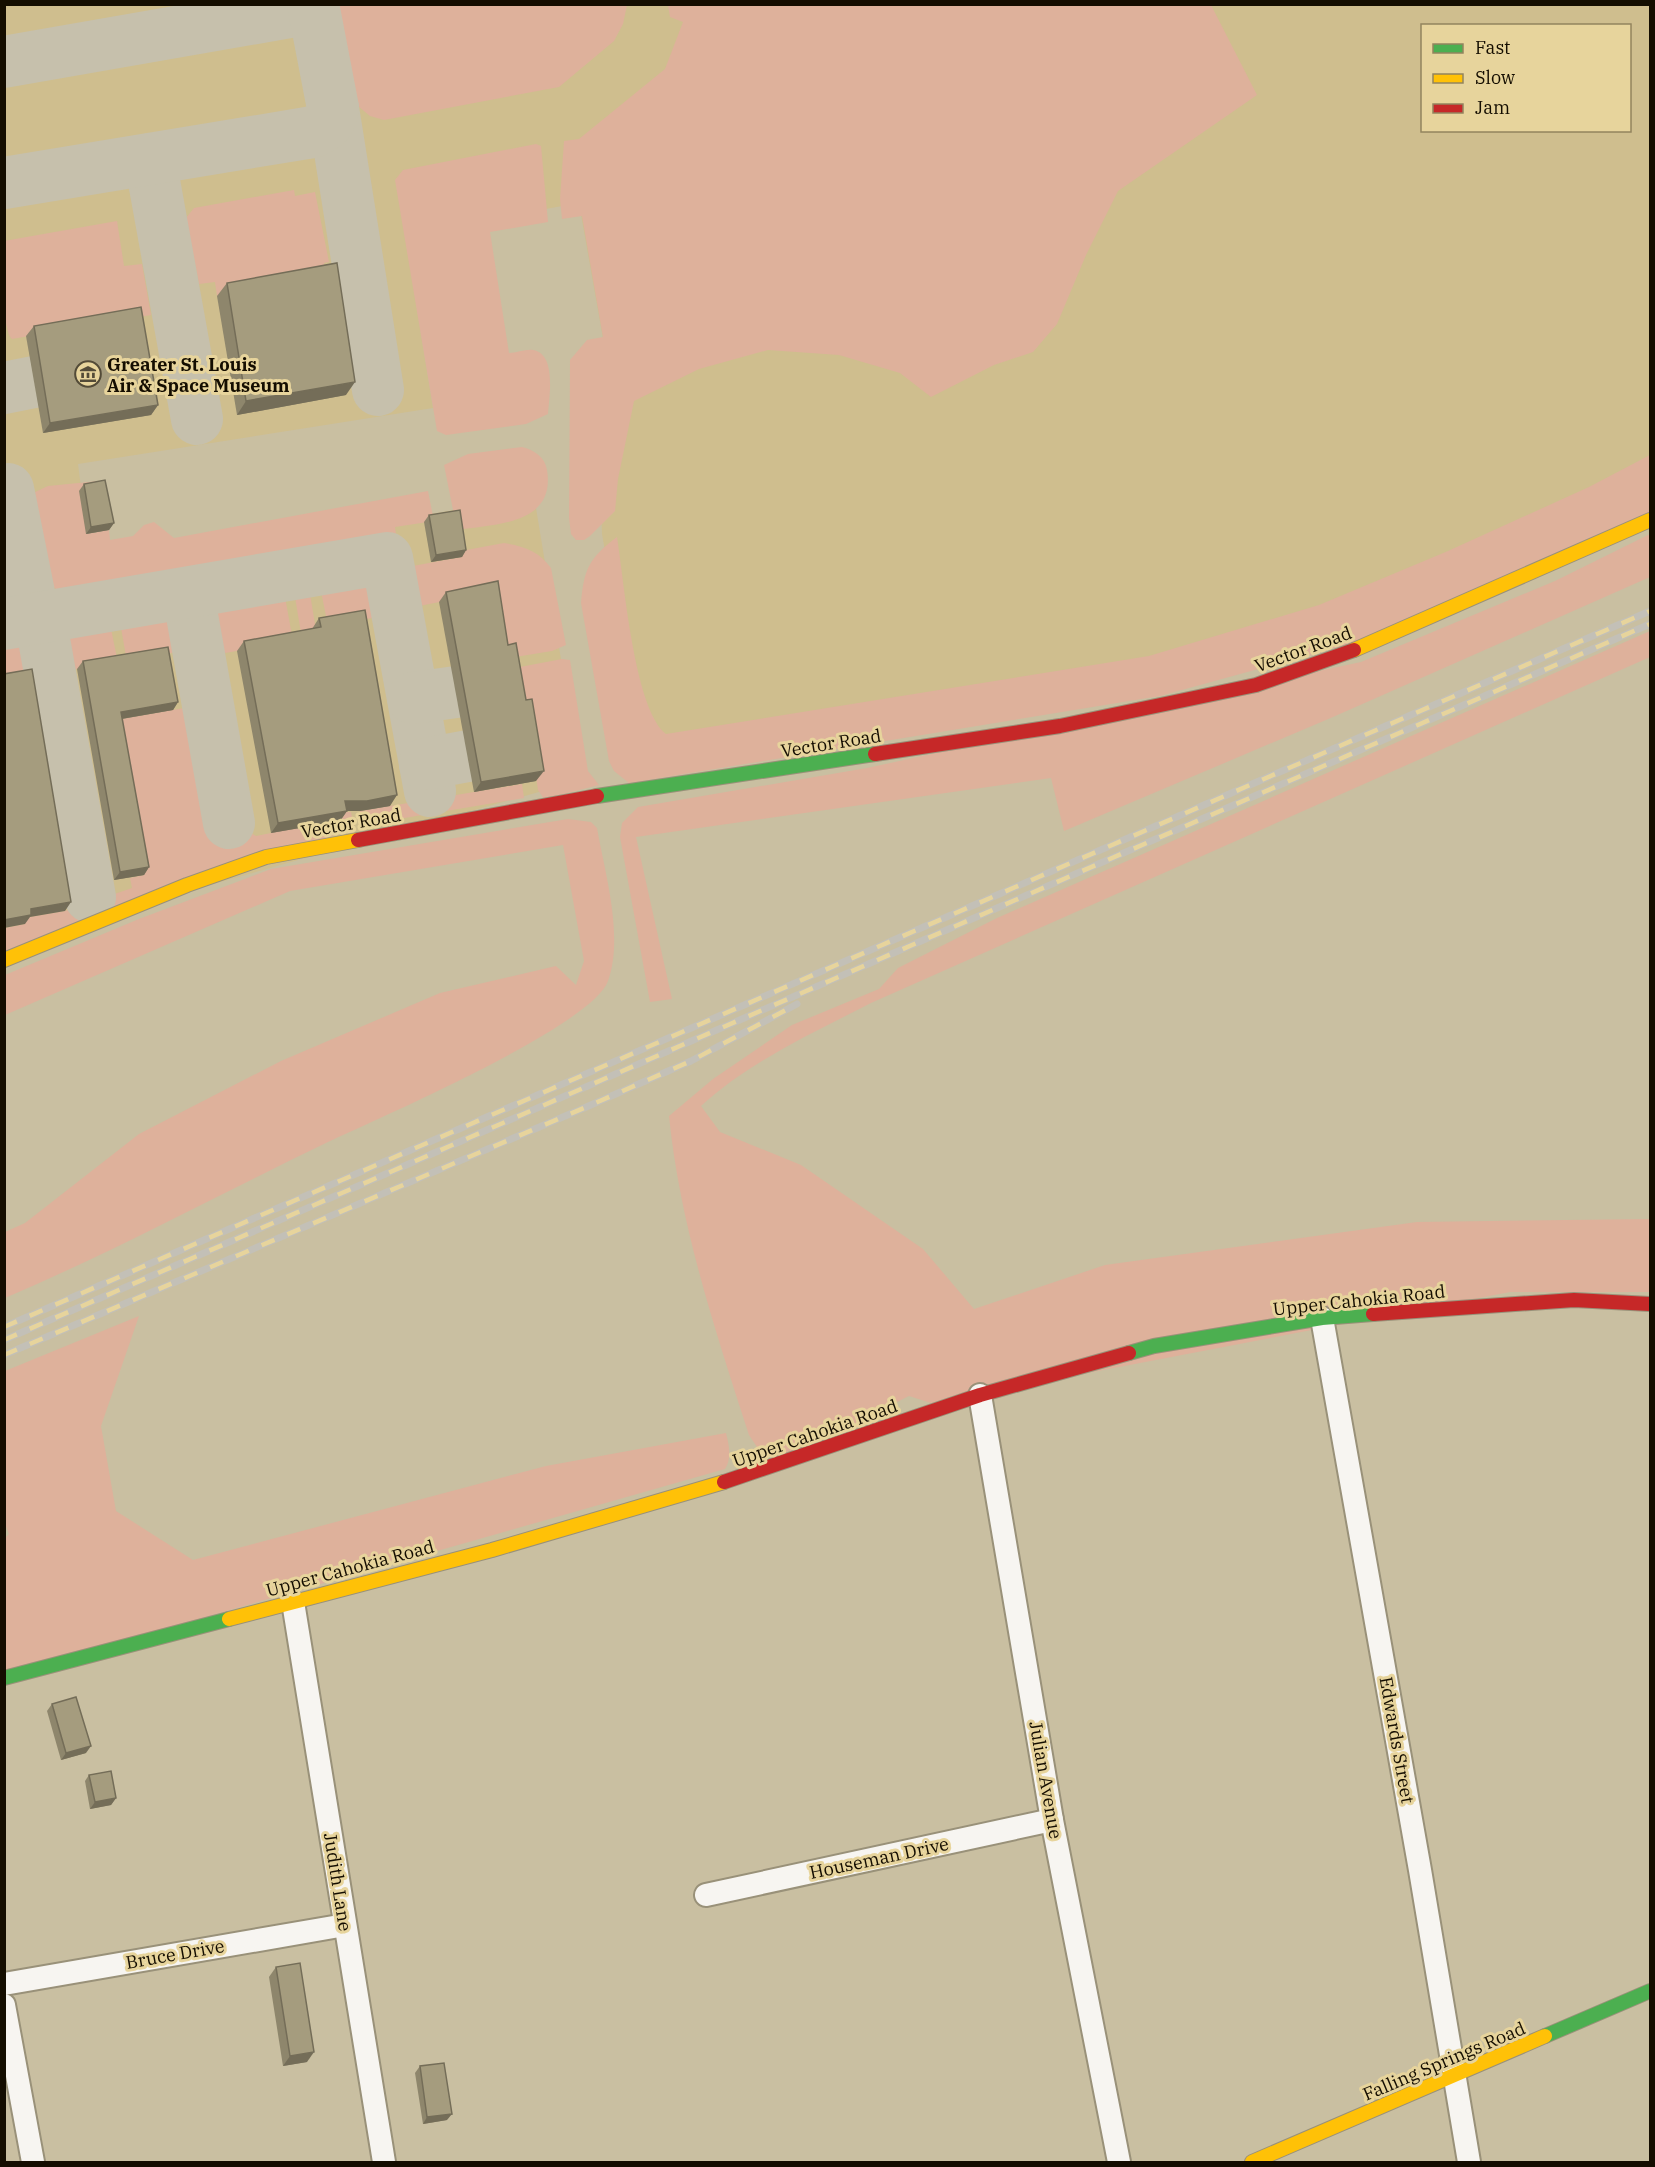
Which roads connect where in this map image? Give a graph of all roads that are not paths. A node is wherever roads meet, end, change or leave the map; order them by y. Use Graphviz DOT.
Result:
graph roads {
  1 [pos="1650,520"];
  2 [pos="4,960"];
  3 [pos="1650,1304"];
  4 [pos="1322,1318"];
  5 [pos="980,1395"];
  6 [pos="293,1602"];
  7 [pos="4,1678"];
  8 [pos="1052,1821"];
  9 [pos="706,1895"];
  10 [pos="345,1925"];
  11 [pos="4,1984"];
  12 [pos="1650,1991"];
  13 [pos="4,2005"];
  14 [pos="1453,2077"];
  15 [pos="33,2163"];
  16 [pos="384,2163"];
  17 [pos="1119,2163"];
  18 [pos="1252,2163"];
  19 [pos="1469,2163"];
  1 -- 2 [label="street, Vector Road"];
  3 -- 4 [label="street, Upper Cahokia Road"];
  4 -- 5 [label="street, Upper Cahokia Road"];
  4 -- 14 [label="street, Edwards Street"];
  5 -- 6 [label="street, Upper Cahokia Road"];
  5 -- 8 [label="street, Julian Avenue"];
  6 -- 7 [label="street, Upper Cahokia Road"];
  6 -- 10 [label="street, Judith Lane"];
  8 -- 9 [label="street, Houseman Drive"];
  8 -- 17 [label="street, Julian Avenue"];
  10 -- 11 [label="street, Bruce Drive"];
  10 -- 16 [label="street, Judith Lane"];
  12 -- 14 [label="street, Falling Springs Road"];
  13 -- 15 [label="street"];
  14 -- 18 [label="street, Falling Springs Road"];
  14 -- 19 [label="street, Edwards Street"];
}
